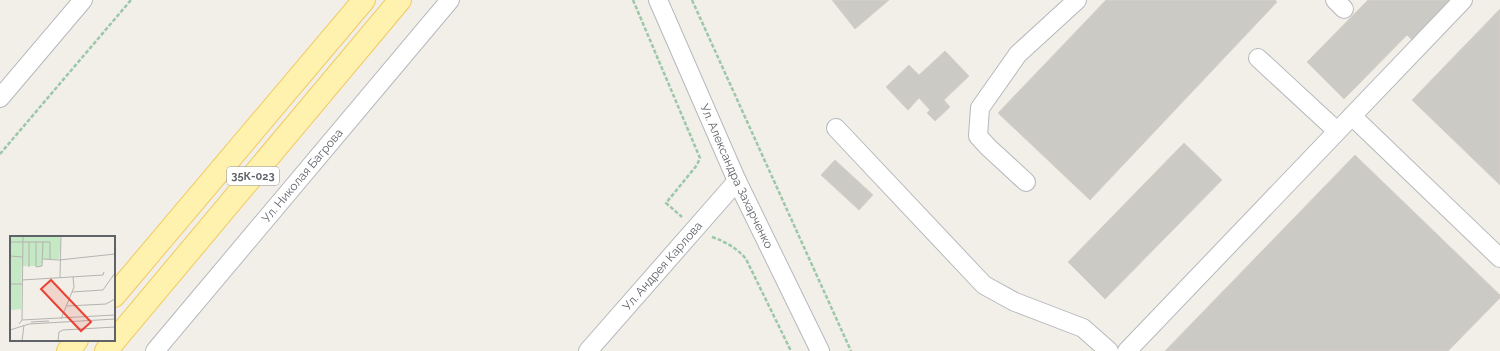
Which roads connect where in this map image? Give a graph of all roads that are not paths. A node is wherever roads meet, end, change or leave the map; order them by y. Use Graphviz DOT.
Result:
graph roads {
  1 [pos="83,0"];
  2 [pos="364,0"];
  3 [pos="400,0"];
  4 [pos="450,0"];
  5 [pos="658,0"];
  6 [pos="1077,0"];
  7 [pos="1463,0"];
  8 [pos="1258,58"];
  9 [pos="0,98"];
  10 [pos="1352,116"];
  11 [pos="836,128"];
  12 [pos="1337,131"];
  13 [pos="737,181"];
  14 [pos="1026,182"];
  15 [pos="1500,258"];
  16 [pos="115,295"];
  17 [pos="115,340"];
  18 [pos="76,341"];
  19 [pos="114,341"];
  20 [pos="68,351"];
  21 [pos="106,351"];
  22 [pos="154,351"];
  23 [pos="588,351"];
  24 [pos="820,351"];
  25 [pos="1109,351"];
  26 [pos="1127,351"];
  1 -- 9 [label="street"];
  2 -- 16 [label="main road, 35К-023"];
  3 -- 17 [label="main road, 35К-023"];
  4 -- 22 [label="street, Ул. Николая Багрова"];
  5 -- 13 [label="street, Ул. Александра Захарченко"];
  6 -- 14 [label="street"];
  7 -- 10 [label="street"];
  8 -- 12 [label="street"];
  10 -- 12 [label="street"];
  10 -- 15 [label="street"];
  11 -- 25 [label="street"];
  12 -- 26 [label="street"];
  13 -- 23 [label="street, Ул. Андрея Карлова"];
  13 -- 24 [label="street, Ул. Александра Захарченко"];
  18 -- 20 [label="main road"];
  19 -- 21 [label="main road, 35К-023"];
}
